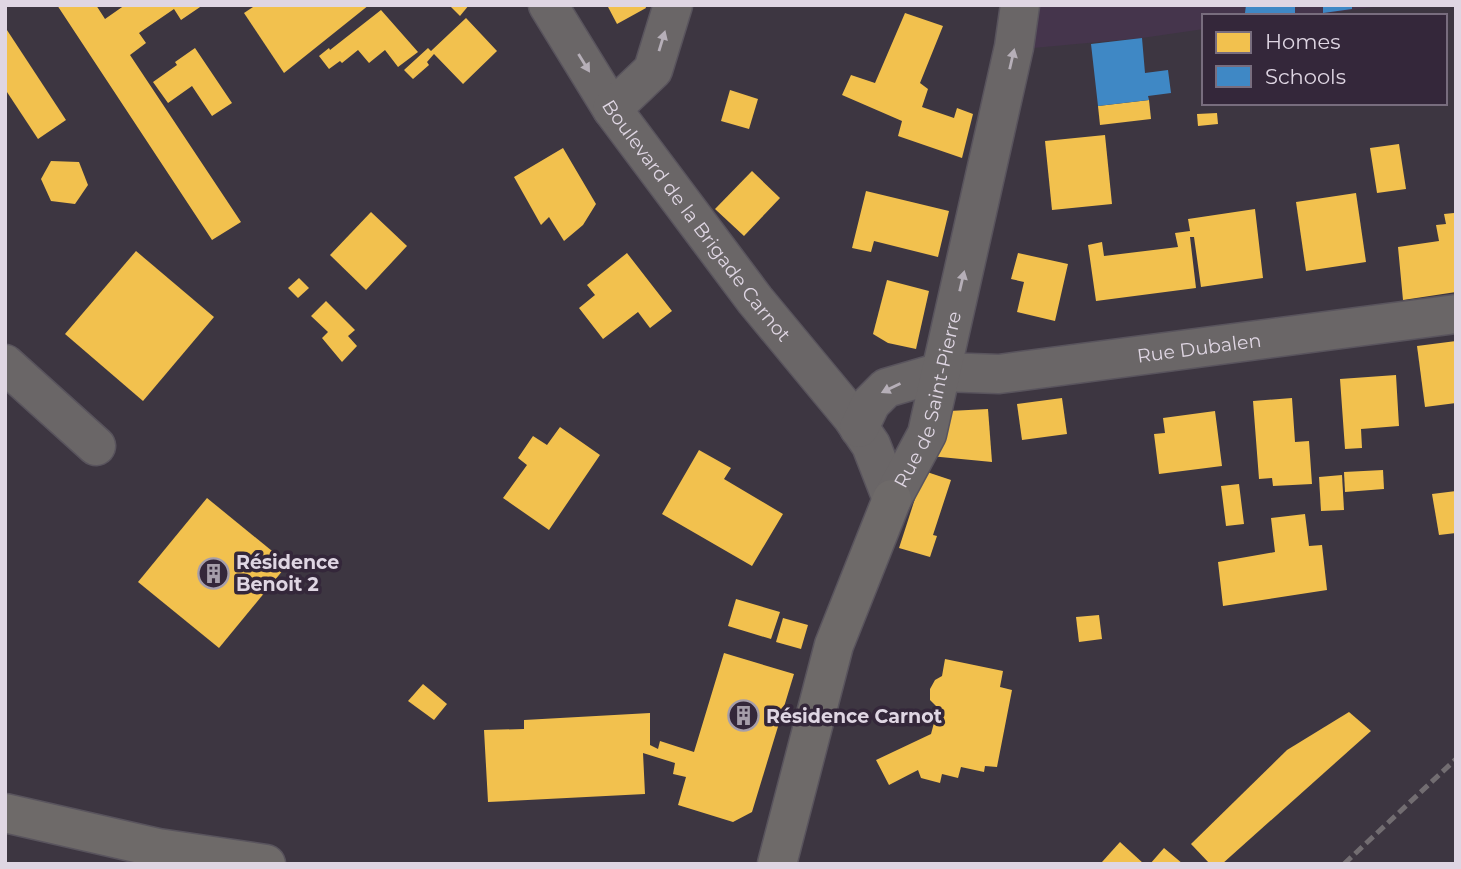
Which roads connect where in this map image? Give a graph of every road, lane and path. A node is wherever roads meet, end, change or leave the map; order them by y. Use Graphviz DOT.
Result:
graph roads {
  1 [pos="548,5"];
  2 [pos="673,5"];
  3 [pos="1020,5"];
  4 [pos="612,109"];
  5 [pos="1456,314"];
  6 [pos="5,363"];
  7 [pos="941,372"];
  8 [pos="859,428"];
  9 [pos="96,446"];
  10 [pos="892,499"];
  11 [pos="5,813"];
  12 [pos="769,863"];
  13 [pos="266,864"];
  1 -- 4 [label="street, Boulevard de la Brigade Carnot, one-way"];
  4 -- 2 [label="street, one-way"];
  7 -- 3 [label="street, Rue de Saint-Pierre, one-way"];
  4 -- 8 [label="street, Boulevard de la Brigade Carnot"];
  5 -- 7 [label="street, Rue Dubalen"];
  6 -- 9 [label="street"];
  7 -- 8 [label="street, one-way"];
  7 -- 10 [label="street, Rue de Saint-Pierre"];
  8 -- 10 [label="street, Boulevard de la Brigade Carnot"];
  10 -- 12 [label="street, Rue de Saint-Pierre"];
  11 -- 13 [label="street"];
}
